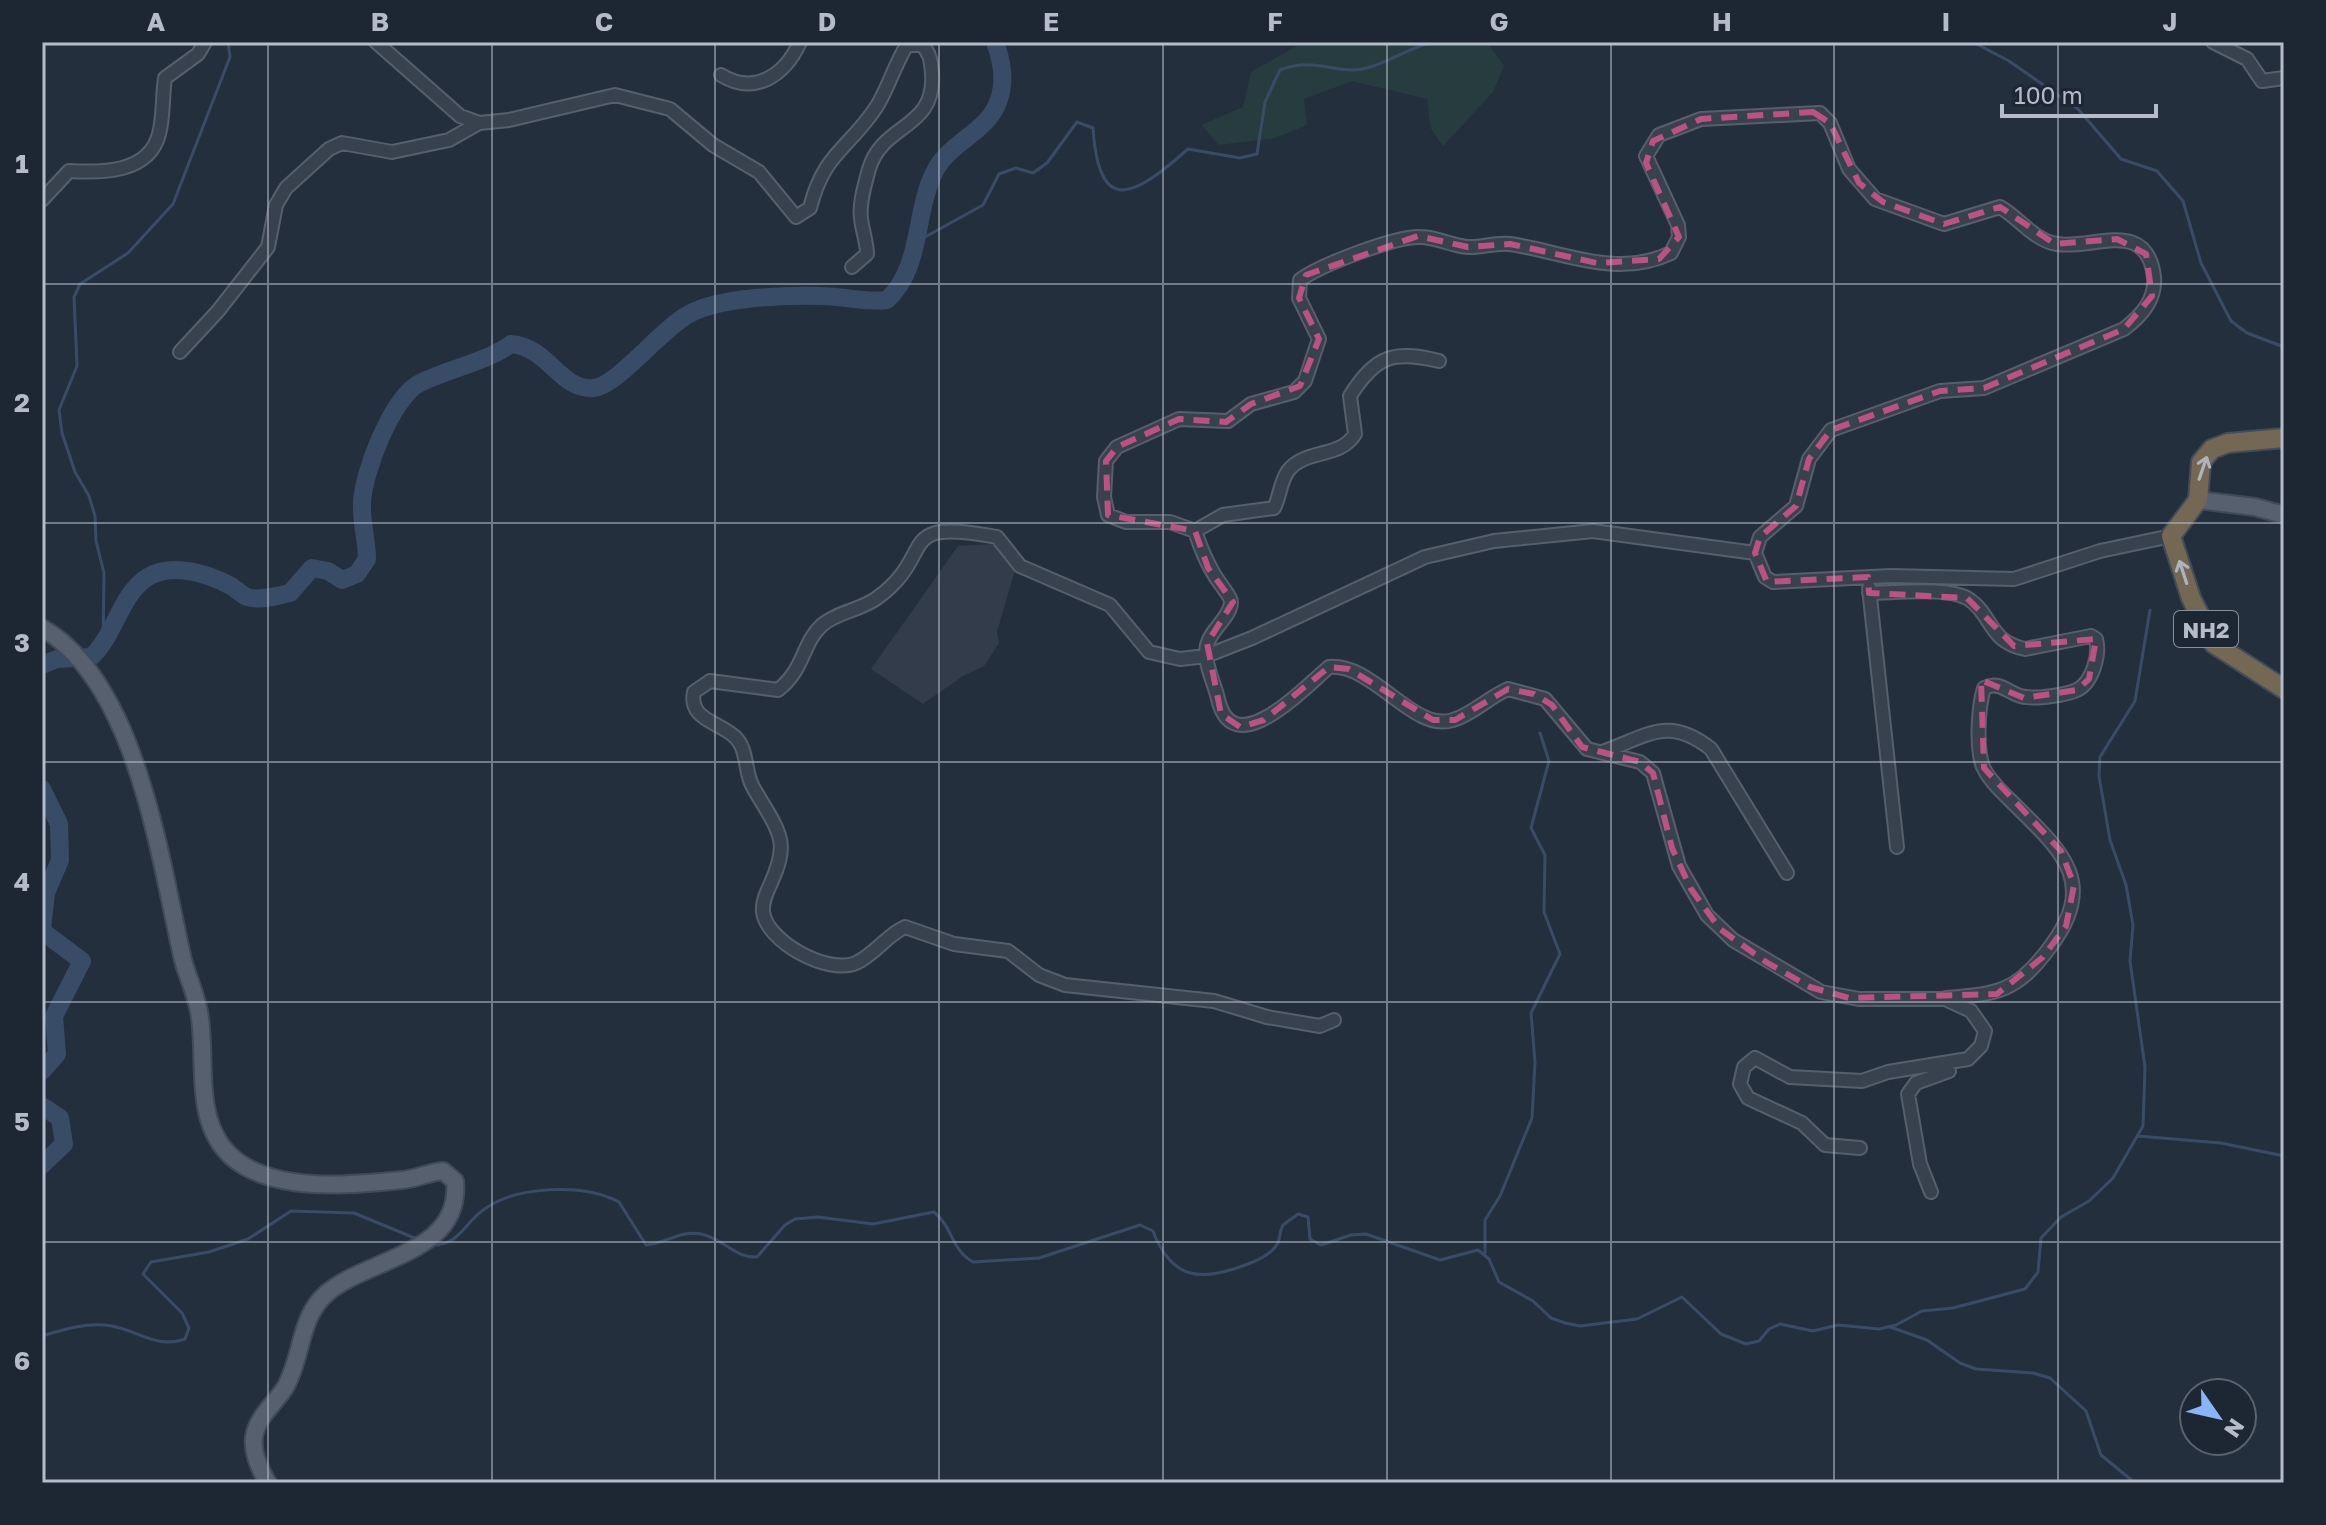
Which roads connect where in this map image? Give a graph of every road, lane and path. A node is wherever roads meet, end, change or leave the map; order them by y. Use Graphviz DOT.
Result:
graph roads {
  1 [pos="205,42"];
  2 [pos="376,42"];
  3 [pos="800,42"];
  4 [pos="2213,42"];
  5 [pos="721,75"];
  6 [pos="2284,78"];
  7 [pos="479,123"];
  8 [pos="42,200"];
  9 [pos="852,267"];
  10 [pos="180,352"];
  11 [pos="1439,361"];
  12 [pos="2284,438"];
  13 [pos="2198,500"];
  14 [pos="2284,515"];
  15 [pos="1195,531"];
  16 [pos="2171,536"];
  17 [pos="1755,553"];
  18 [pos="1868,577"];
  19 [pos="1869,593"];
  20 [pos="42,628"];
  21 [pos="1206,656"];
  22 [pos="2284,689"];
  23 [pos="1599,753"];
  24 [pos="1897,847"];
  25 [pos="1787,873"];
  26 [pos="1945,999"];
  27 [pos="1334,1020"];
  28 [pos="1976,1051"];
  29 [pos="1860,1148"];
  30 [pos="1931,1192"];
  31 [pos="268,1483"];
  1 -- 8 [label="street"];
  2 -- 7 [label="street"];
  3 -- 5 [label="street"];
  4 -- 6 [label="street"];
  7 -- 9 [label="street"];
  7 -- 10 [label="street"];
  11 -- 15 [label="street"];
  13 -- 12 [label="highway, one-way"];
  13 -- 14 [label="main road"];
  13 -- 16 [label="highway"];
  15 -- 17 [label="street"];
  15 -- 21 [label="street"];
  16 -- 18 [label="street"];
  22 -- 16 [label="highway, NH2, one-way"];
  17 -- 18 [label="street"];
  17 -- 21 [label="street"];
  18 -- 19 [label="street"];
  19 -- 24 [label="street"];
  19 -- 26 [label="street"];
  20 -- 31 [label="main road"];
  21 -- 23 [label="street"];
  21 -- 27 [label="street"];
  23 -- 25 [label="street"];
  23 -- 26 [label="street"];
  26 -- 28 [label="street"];
  28 -- 29 [label="street"];
  28 -- 30 [label="street"];
}
